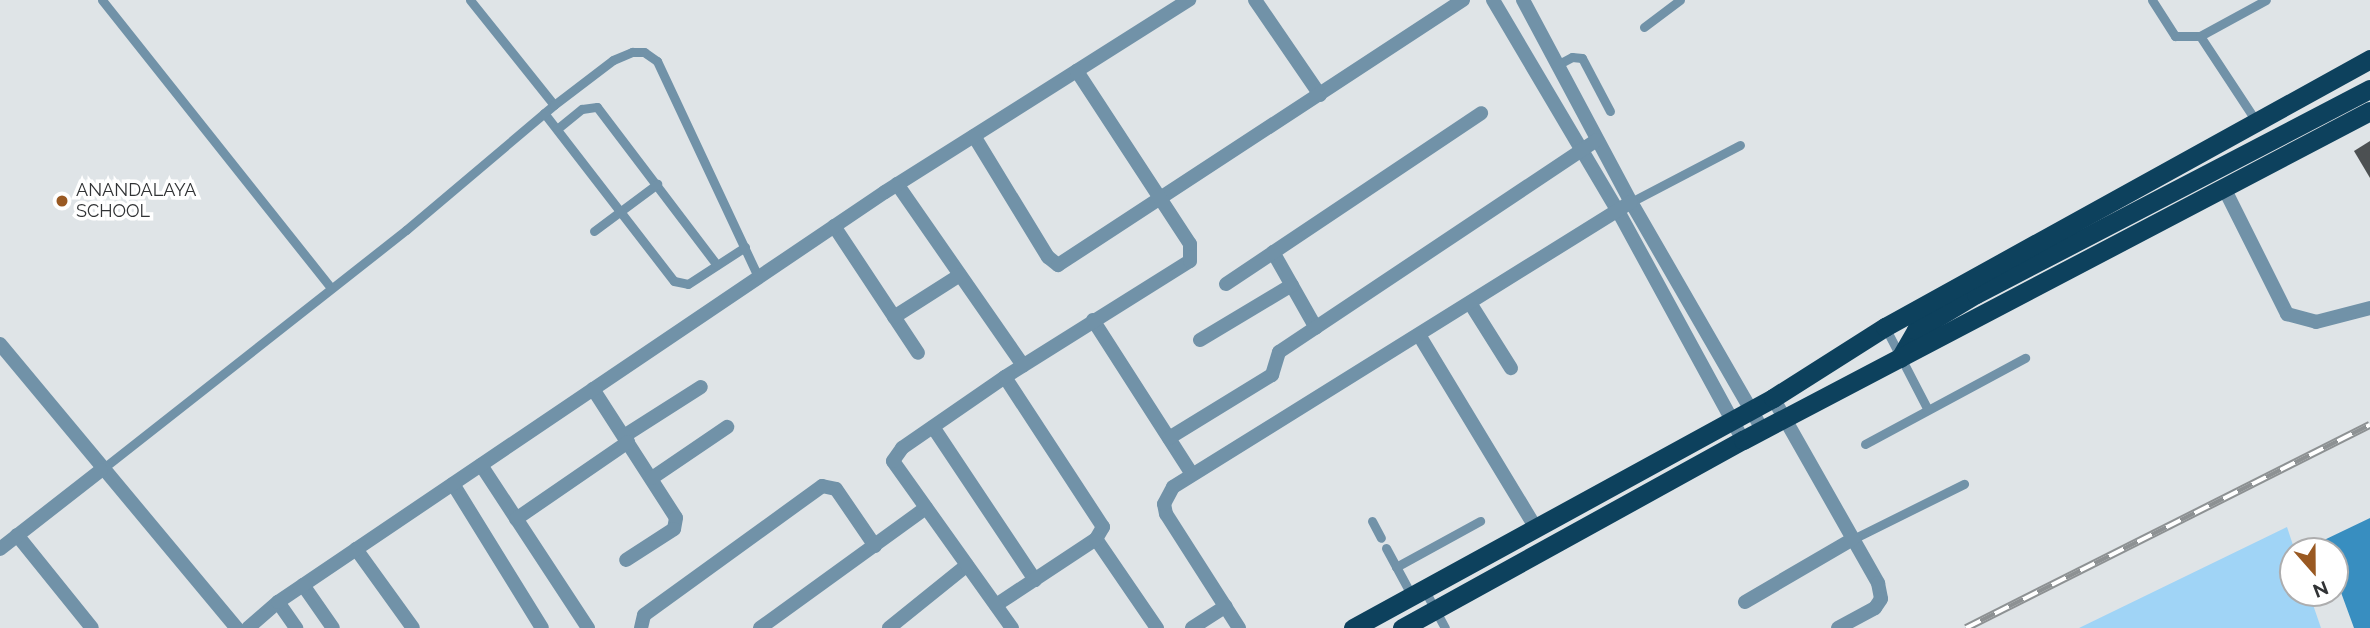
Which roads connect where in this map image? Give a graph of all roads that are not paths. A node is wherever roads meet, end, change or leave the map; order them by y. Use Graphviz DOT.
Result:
graph roads {
  1 [pos="102,0"];
  2 [pos="470,0"];
  3 [pos="1189,0"];
  4 [pos="1255,0"];
  5 [pos="1462,0"];
  6 [pos="1493,0"];
  7 [pos="1523,0"];
  8 [pos="1681,0"];
  9 [pos="2152,0"];
  10 [pos="2266,0"];
  11 [pos="1644,27"];
  12 [pos="2200,36"];
  13 [pos="2370,59"];
  14 [pos="1557,65"];
  15 [pos="1077,71"];
  16 [pos="2370,89"];
  17 [pos="1320,95"];
  18 [pos="554,105"];
  19 [pos="1610,111"];
  20 [pos="2370,111"];
  21 [pos="544,113"];
  22 [pos="1481,113"];
  23 [pos="2256,121"];
  24 [pos="557,129"];
  25 [pos="974,136"];
  26 [pos="1597,140"];
  27 [pos="1740,145"];
  28 [pos="1582,150"];
  29 [pos="657,184"];
  30 [pos="897,184"];
  31 [pos="2225,190"];
  32 [pos="1162,201"];
  33 [pos="1631,202"];
  34 [pos="622,210"];
  35 [pos="1618,211"];
  36 [pos="834,226"];
  37 [pos="594,231"];
  38 [pos="745,247"];
  39 [pos="1273,252"];
  40 [pos="717,265"];
  41 [pos="960,275"];
  42 [pos="758,277"];
  43 [pos="1226,284"];
  44 [pos="1292,285"];
  45 [pos="331,288"];
  46 [pos="1470,303"];
  47 [pos="2370,309"];
  48 [pos="894,317"];
  49 [pos="1093,320"];
  50 [pos="1885,327"];
  51 [pos="1316,328"];
  52 [pos="1419,334"];
  53 [pos="1200,340"];
  54 [pos="1,348"];
  55 [pos="918,354"];
  56 [pos="1900,358"];
  57 [pos="2025,358"];
  58 [pos="1023,365"];
  59 [pos="1511,368"];
  60 [pos="1005,377"];
  61 [pos="701,387"];
  62 [pos="593,389"];
  63 [pos="1773,398"];
  64 [pos="1751,410"];
  65 [pos="1928,410"];
  66 [pos="1732,419"];
  67 [pos="1785,419"];
  68 [pos="727,427"];
  69 [pos="933,427"];
  70 [pos="1763,431"];
  71 [pos="1169,438"];
  72 [pos="626,439"];
  73 [pos="1743,440"];
  74 [pos="1865,444"];
  75 [pos="481,465"];
  76 [pos="101,470"];
  77 [pos="1192,474"];
  78 [pos="652,478"];
  79 [pos="453,484"];
  80 [pos="1964,484"];
  81 [pos="926,508"];
  82 [pos="516,519"];
  83 [pos="1372,521"];
  84 [pos="1480,521"];
  85 [pos="1536,528"];
  86 [pos="17,535"];
  87 [pos="1381,538"];
  88 [pos="1096,539"];
  89 [pos="1853,539"];
  90 [pos="875,546"];
  91 [pos="1386,548"];
  92 [pos="0,549"];
  93 [pos="356,549"];
  94 [pos="626,561"];
  95 [pos="967,565"];
  96 [pos="1396,567"];
  97 [pos="1035,579"];
  98 [pos="303,585"];
  99 [pos="1418,593"];
  100 [pos="278,602"];
  101 [pos="1745,602"];
  102 [pos="996,605"];
  103 [pos="1226,606"];
  104 [pos="1435,610"];
  105 [pos="89,627"];
  106 [pos="237,628"];
  107 [pos="248,628"];
  108 [pos="296,628"];
  109 [pos="333,628"];
  110 [pos="413,628"];
  111 [pos="542,628"];
  112 [pos="588,628"];
  113 [pos="641,628"];
  114 [pos="760,628"];
  115 [pos="889,628"];
  116 [pos="1012,628"];
  117 [pos="1157,628"];
  118 [pos="1192,628"];
  119 [pos="1239,628"];
  120 [pos="1353,628"];
  121 [pos="1402,628"];
  122 [pos="1445,628"];
  123 [pos="1838,628"];
  1 -- 45 [label="lane"];
  2 -- 18 [label="lane"];
  3 -- 15 [label="street"];
  4 -- 17 [label="street"];
  5 -- 17 [label="street"];
  6 -- 28 [label="street"];
  7 -- 14 [label="street"];
  8 -- 11 [label="lane"];
  9 -- 12 [label="lane"];
  10 -- 12 [label="lane"];
  12 -- 23 [label="lane"];
  13 -- 23 [label="highway"];
  14 -- 19 [label="lane"];
  14 -- 26 [label="street"];
  15 -- 25 [label="street"];
  15 -- 32 [label="street"];
  16 -- 56 [label="highway"];
  17 -- 32 [label="street"];
  18 -- 21 [label="lane"];
  18 -- 38 [label="lane"];
  20 -- 31 [label="highway"];
  21 -- 24 [label="lane"];
  21 -- 45 [label="lane"];
  22 -- 39 [label="street"];
  23 -- 50 [label="highway"];
  24 -- 29 [label="lane"];
  24 -- 34 [label="lane"];
  25 -- 30 [label="street"];
  25 -- 32 [label="street"];
  26 -- 28 [label="street"];
  26 -- 33 [label="street"];
  27 -- 33 [label="lane"];
  28 -- 35 [label="street"];
  28 -- 51 [label="street"];
  29 -- 34 [label="lane"];
  29 -- 40 [label="lane"];
  30 -- 36 [label="street"];
  30 -- 41 [label="street"];
  31 -- 47 [label="street"];
  31 -- 56 [label="highway"];
  32 -- 49 [label="street"];
  33 -- 35 [label="street"];
  33 -- 64 [label="street"];
  34 -- 37 [label="lane"];
  34 -- 40 [label="lane"];
  35 -- 46 [label="street"];
  35 -- 66 [label="street"];
  36 -- 42 [label="street"];
  36 -- 48 [label="street"];
  38 -- 40 [label="lane"];
  38 -- 42 [label="lane"];
  39 -- 43 [label="street"];
  39 -- 44 [label="street"];
  41 -- 48 [label="street"];
  41 -- 58 [label="street"];
  42 -- 62 [label="street"];
  44 -- 51 [label="street"];
  44 -- 53 [label="street"];
  45 -- 76 [label="lane"];
  46 -- 52 [label="street"];
  46 -- 59 [label="street"];
  48 -- 55 [label="street"];
  49 -- 58 [label="street"];
  49 -- 71 [label="street"];
  50 -- 56 [label="lane"];
  50 -- 63 [label="highway"];
  51 -- 71 [label="street"];
  52 -- 77 [label="street"];
  52 -- 85 [label="street"];
  54 -- 76 [label="street"];
  56 -- 65 [label="lane"];
  56 -- 67 [label="highway"];
  57 -- 65 [label="lane"];
  58 -- 60 [label="street"];
  60 -- 69 [label="street"];
  60 -- 88 [label="street"];
  61 -- 72 [label="street"];
  62 -- 72 [label="street"];
  62 -- 75 [label="street"];
  63 -- 64 [label="highway"];
  63 -- 67 [label="street"];
  64 -- 66 [label="highway"];
  64 -- 70 [label="street"];
  65 -- 74 [label="lane"];
  66 -- 73 [label="street"];
  66 -- 85 [label="highway"];
  67 -- 70 [label="highway"];
  67 -- 89 [label="street"];
  68 -- 78 [label="street"];
  69 -- 81 [label="street"];
  69 -- 97 [label="street"];
  70 -- 73 [label="highway"];
  71 -- 77 [label="street"];
  72 -- 78 [label="street"];
  72 -- 82 [label="street"];
  73 -- 104 [label="highway"];
  75 -- 79 [label="street"];
  75 -- 82 [label="street"];
  76 -- 86 [label="street"];
  76 -- 106 [label="street"];
  77 -- 103 [label="street"];
  78 -- 94 [label="street"];
  79 -- 93 [label="street"];
  79 -- 111 [label="street"];
  80 -- 89 [label="lane"];
  81 -- 90 [label="street"];
  81 -- 95 [label="street"];
  82 -- 112 [label="street"];
  83 -- 87 [label="lane"];
  84 -- 96 [label="lane"];
  85 -- 99 [label="highway"];
  86 -- 92 [label="street"];
  86 -- 105 [label="street"];
  88 -- 97 [label="street"];
  88 -- 117 [label="street"];
  89 -- 101 [label="street"];
  89 -- 123 [label="street"];
  90 -- 113 [label="street"];
  90 -- 114 [label="street"];
  91 -- 96 [label="lane"];
  93 -- 98 [label="street"];
  93 -- 110 [label="street"];
  95 -- 102 [label="street"];
  95 -- 115 [label="street"];
  96 -- 99 [label="lane"];
  97 -- 102 [label="street"];
  98 -- 100 [label="street"];
  98 -- 109 [label="street"];
  99 -- 104 [label="lane"];
  99 -- 120 [label="highway"];
  100 -- 107 [label="street"];
  100 -- 108 [label="street"];
  102 -- 116 [label="street"];
  103 -- 118 [label="street"];
  103 -- 119 [label="street"];
  104 -- 121 [label="highway"];
  104 -- 122 [label="lane"];
}
